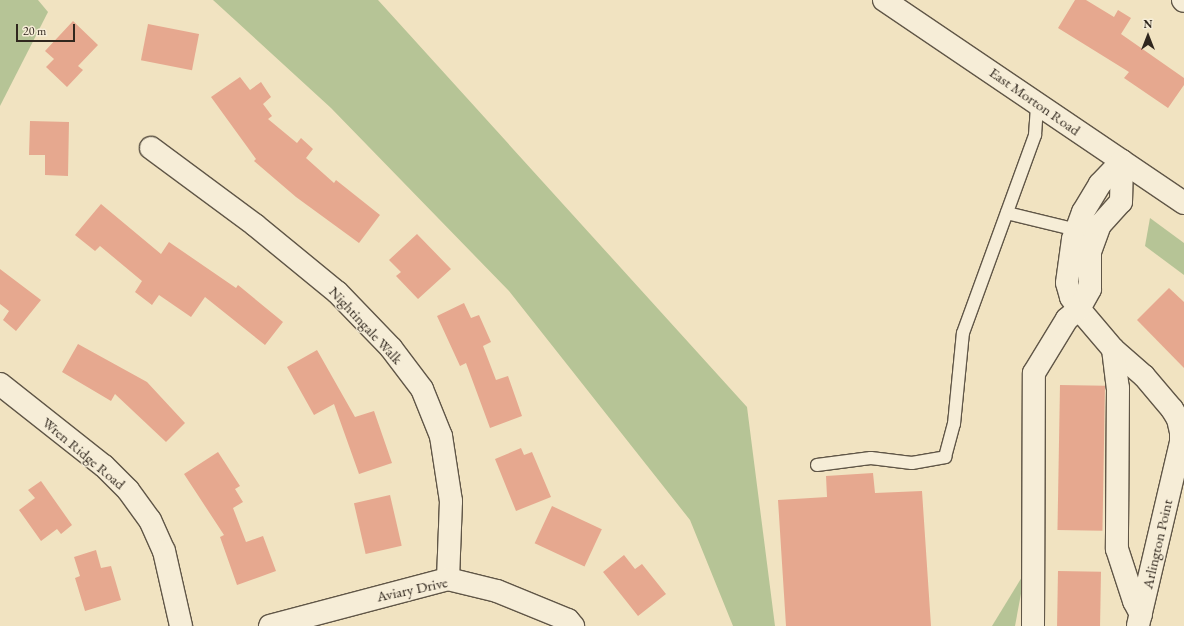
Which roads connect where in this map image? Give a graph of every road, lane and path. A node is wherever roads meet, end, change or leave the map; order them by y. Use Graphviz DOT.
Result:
graph roads {
  1 [pos="884,0"];
  2 [pos="1038,103"];
  3 [pos="151,148"];
  4 [pos="1122,161"];
  5 [pos="1184,203"];
  6 [pos="1007,212"];
  7 [pos="1086,233"];
  8 [pos="1079,309"];
  9 [pos="1113,348"];
  10 [pos="0,384"];
  11 [pos="817,465"];
  12 [pos="448,579"];
  13 [pos="1140,620"];
  14 [pos="180,626"];
  15 [pos="270,626"];
  16 [pos="573,626"];
  17 [pos="1033,626"];
  1 -- 2 [label="street, East Morton Road"];
  2 -- 4 [label="street, East Morton Road"];
  2 -- 6 [label="lane"];
  3 -- 12 [label="street, Nightingale Walk"];
  4 -- 5 [label="street, East Morton Road"];
  4 -- 7 [label="street, Arlington Point"];
  6 -- 7 [label="lane"];
  6 -- 11 [label="lane"];
  7 -- 8 [label="street, Arlington Point"];
  8 -- 9 [label="street, Arlington Point"];
  8 -- 17 [label="street"];
  9 -- 13 [label="street"];
  9 -- 13 [label="street, Arlington Point"];
  10 -- 14 [label="street, Wren Ridge Road"];
  12 -- 15 [label="street, Aviary Drive"];
  12 -- 16 [label="street, Aviary Drive"];
}
